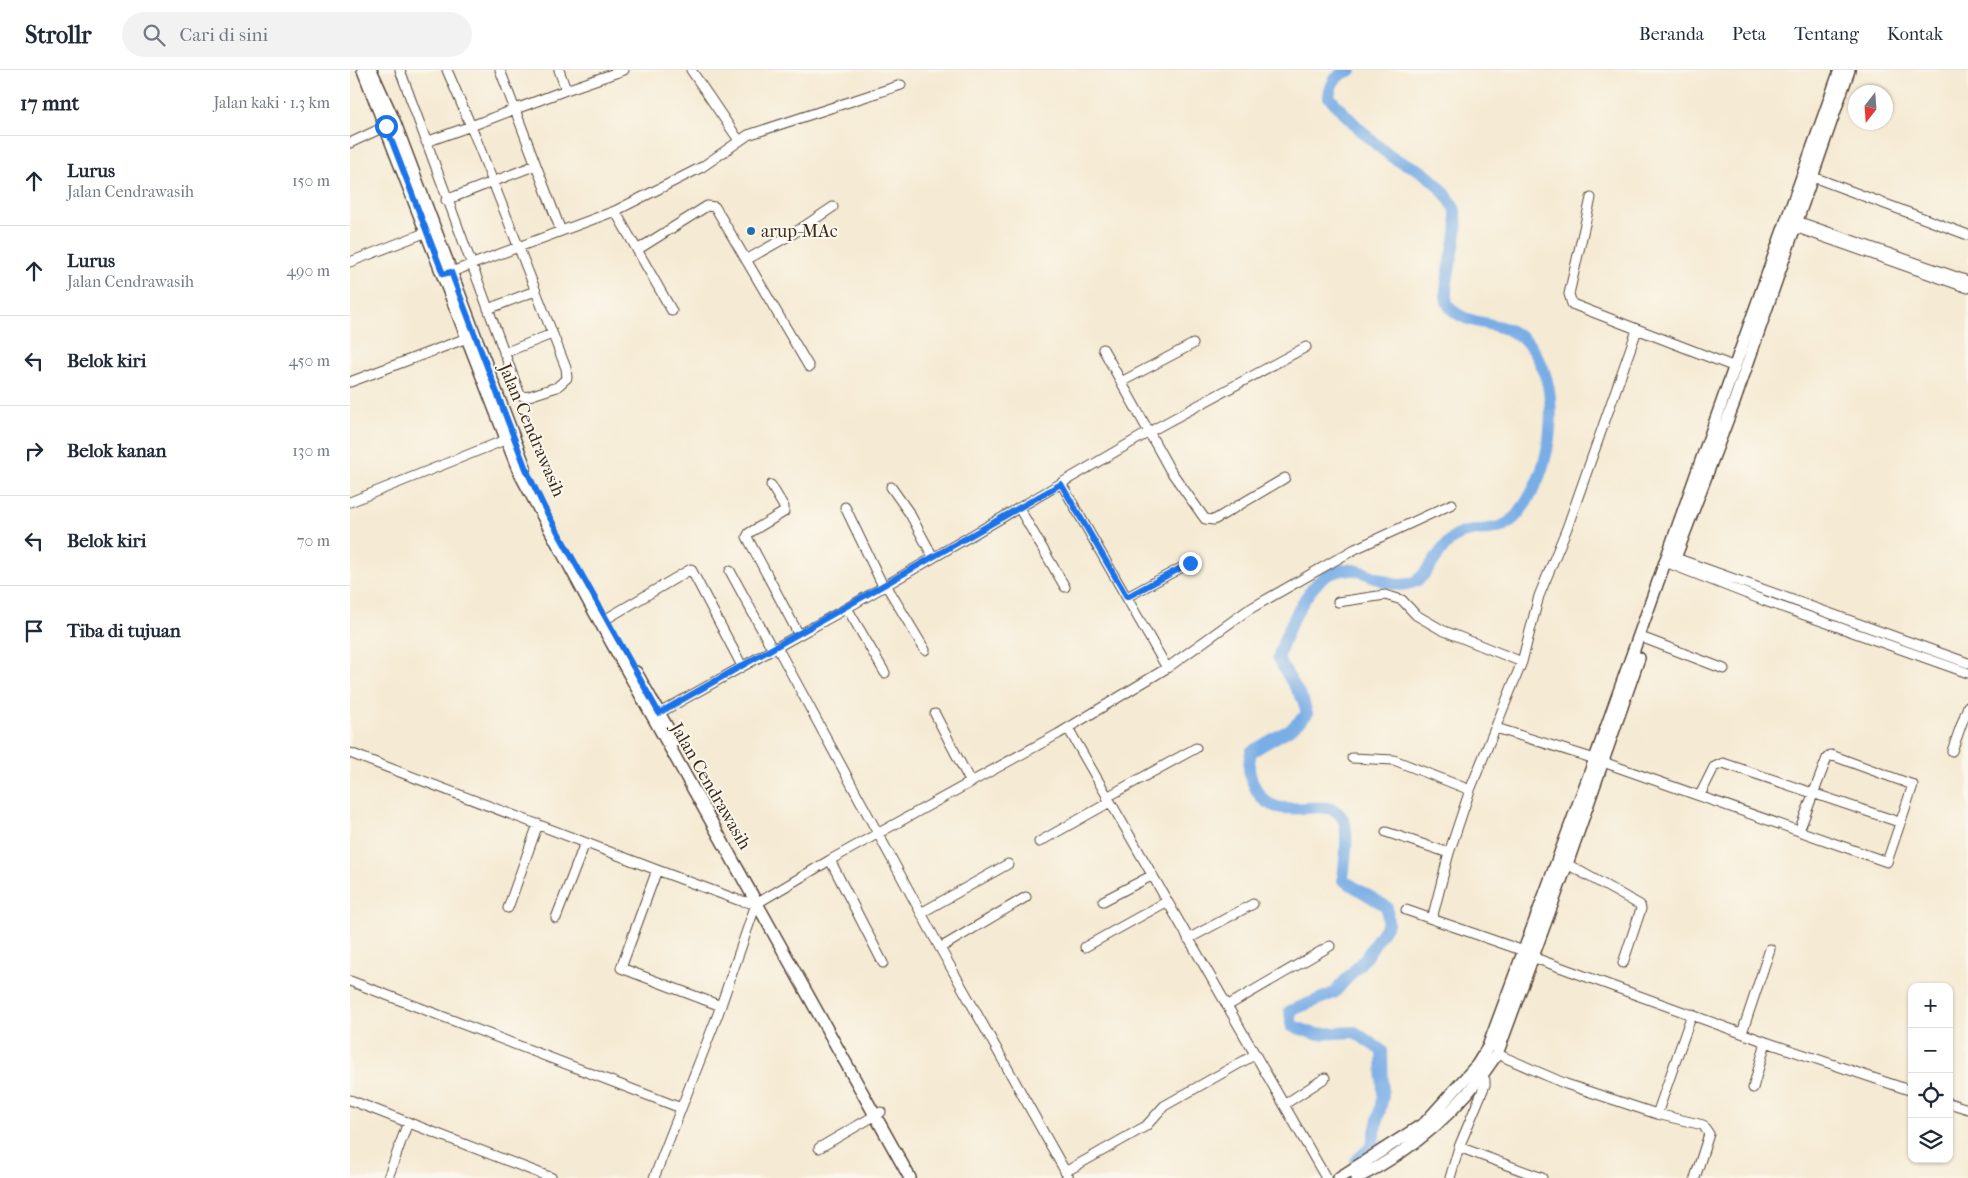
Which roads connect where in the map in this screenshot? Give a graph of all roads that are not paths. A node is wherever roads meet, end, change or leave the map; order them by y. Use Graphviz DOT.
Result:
graph roads {
  1 [pos="363,70"];
  2 [pos="371,70"];
  3 [pos="400,70"];
  4 [pos="447,70"];
  5 [pos="500,70"];
  6 [pos="559,70"];
  7 [pos="624,70"];
  8 [pos="691,70"];
  9 [pos="1840,70"];
  10 [pos="1849,70"];
  11 [pos="901,85"];
  12 [pos="566,90"];
  13 [pos="1834,98"];
  14 [pos="514,108"];
  15 [pos="386,126"];
  16 [pos="471,126"];
  17 [pos="738,139"];
  18 [pos="350,142"];
  19 [pos="426,142"];
  20 [pos="536,164"];
  21 [pos="1813,177"];
  22 [pos="493,181"];
  23 [pos="1591,198"];
  24 [pos="446,200"];
  25 [pos="833,207"];
  26 [pos="615,210"];
  27 [pos="1792,222"];
  28 [pos="561,231"];
  29 [pos="427,232"];
  30 [pos="1968,235"];
  31 [pos="517,248"];
  32 [pos="637,250"];
  33 [pos="746,260"];
  34 [pos="350,262"];
  35 [pos="470,265"];
  36 [pos="447,273"];
  37 [pos="1968,281"];
  38 [pos="1968,288"];
  39 [pos="535,290"];
  40 [pos="488,309"];
  41 [pos="672,311"];
  42 [pos="1637,330"];
  43 [pos="552,334"];
  44 [pos="467,338"];
  45 [pos="1193,344"];
  46 [pos="1306,347"];
  47 [pos="1103,349"];
  48 [pos="504,353"];
  49 [pos="809,367"];
  50 [pos="1735,367"];
  51 [pos="350,382"];
  52 [pos="1121,382"];
  53 [pos="1149,432"];
  54 [pos="505,440"];
  55 [pos="1285,478"];
  56 [pos="1061,484"];
  57 [pos="771,485"];
  58 [pos="891,487"];
  59 [pos="350,502"];
  60 [pos="1452,504"];
  61 [pos="845,507"];
  62 [pos="1020,508"];
  63 [pos="933,557"];
  64 [pos="1670,560"];
  65 [pos="1190,563"];
  66 [pos="730,572"];
  67 [pos="885,585"];
  68 [pos="1065,587"];
  69 [pos="1127,597"];
  70 [pos="1338,602"];
  71 [pos="847,608"];
  72 [pos="606,619"];
  73 [pos="799,634"];
  74 [pos="1646,640"];
  75 [pos="775,648"];
  76 [pos="925,650"];
  77 [pos="1522,662"];
  78 [pos="1968,663"];
  79 [pos="742,666"];
  80 [pos="1167,668"];
  81 [pos="1724,669"];
  82 [pos="886,673"];
  83 [pos="1968,673"];
  84 [pos="1968,706"];
  85 [pos="935,714"];
  86 [pos="656,715"];
  87 [pos="1068,728"];
  88 [pos="1496,728"];
  89 [pos="1196,748"];
  90 [pos="1952,750"];
  91 [pos="350,753"];
  92 [pos="1352,758"];
  93 [pos="1599,760"];
  94 [pos="971,783"];
  95 [pos="1470,790"];
  96 [pos="1814,792"];
  97 [pos="1700,795"];
  98 [pos="1109,800"];
  99 [pos="1899,822"];
  100 [pos="538,824"];
  101 [pos="1799,830"];
  102 [pos="1386,832"];
  103 [pos="878,835"];
  104 [pos="585,842"];
  105 [pos="1039,842"];
  106 [pos="1449,854"];
  107 [pos="830,860"];
  108 [pos="1008,864"];
  109 [pos="1567,864"];
  110 [pos="657,870"];
  111 [pos="1151,876"];
  112 [pos="1026,897"];
  113 [pos="1103,901"];
  114 [pos="759,902"];
  115 [pos="1166,902"];
  116 [pos="1253,904"];
  117 [pos="508,908"];
  118 [pos="1406,910"];
  119 [pos="921,913"];
  120 [pos="556,918"];
  121 [pos="1432,919"];
  122 [pos="1188,938"];
  123 [pos="1330,946"];
  124 [pos="1085,947"];
  125 [pos="940,948"];
  126 [pos="1770,949"];
  127 [pos="1528,954"];
  128 [pos="882,962"];
  129 [pos="1623,963"];
  130 [pos="350,981"];
  131 [pos="721,1006"];
  132 [pos="1227,1006"];
  133 [pos="1692,1014"];
  134 [pos="1742,1033"];
  135 [pos="1766,1042"];
  136 [pos="1256,1054"];
  137 [pos="1497,1054"];
  138 [pos="1482,1076"];
  139 [pos="1325,1078"];
  140 [pos="1753,1088"];
  141 [pos="1908,1090"];
  142 [pos="350,1100"];
  143 [pos="1285,1104"];
  144 [pos="1953,1104"];
  145 [pos="681,1108"];
  146 [pos="1968,1109"];
  147 [pos="878,1114"];
  148 [pos="1657,1114"];
  149 [pos="408,1122"];
  150 [pos="1459,1147"];
  151 [pos="819,1148"];
  152 [pos="1393,1150"];
  153 [pos="1364,1172"];
  154 [pos="1067,1175"];
  155 [pos="388,1178"];
  156 [pos="552,1178"];
  157 [pos="654,1178"];
  158 [pos="910,1178"];
  159 [pos="918,1178"];
  160 [pos="1326,1178"];
  161 [pos="1338,1178"];
  162 [pos="1450,1178"];
  163 [pos="1542,1178"];
  164 [pos="1696,1178"];
  1 -- 15 [label="street, Jalan Cendrawasih"];
  2 -- 36 [label="street, Jalan Cendrawasih"];
  3 -- 19 [label="street"];
  4 -- 16 [label="street"];
  5 -- 14 [label="street"];
  6 -- 12 [label="street"];
  7 -- 12 [label="street"];
  8 -- 17 [label="street"];
  9 -- 13 [label="street"];
  10 -- 13 [label="street"];
  11 -- 17 [label="street"];
  12 -- 14 [label="street"];
  13 -- 21 [label="street"];
  13 -- 27 [label="street"];
  14 -- 16 [label="street"];
  14 -- 20 [label="street"];
  15 -- 18 [label="street"];
  15 -- 29 [label="street, Jalan Cendrawasih"];
  16 -- 19 [label="street"];
  16 -- 22 [label="street"];
  17 -- 26 [label="street"];
  19 -- 24 [label="street"];
  20 -- 22 [label="street"];
  20 -- 28 [label="street"];
  21 -- 27 [label="street"];
  21 -- 30 [label="street"];
  22 -- 24 [label="street"];
  22 -- 31 [label="street"];
  23 -- 42 [label="street"];
  24 -- 35 [label="street"];
  25 -- 33 [label="street"];
  26 -- 28 [label="street"];
  26 -- 32 [label="street"];
  27 -- 37 [label="street"];
  27 -- 38 [label="street"];
  27 -- 50 [label="street"];
  27 -- 64 [label="street"];
  28 -- 31 [label="street"];
  29 -- 34 [label="street"];
  29 -- 36 [label="street, Jalan Cendrawasih"];
  31 -- 35 [label="street"];
  31 -- 39 [label="street"];
  32 -- 33 [label="street"];
  32 -- 41 [label="street"];
  33 -- 49 [label="street"];
  35 -- 36 [label="street"];
  35 -- 40 [label="street"];
  36 -- 44 [label="street, Jalan Cendrawasih"];
  36 -- 72 [label="street, Jalan Cendrawasih"];
  39 -- 40 [label="street"];
  39 -- 43 [label="street"];
  40 -- 48 [label="street"];
  42 -- 50 [label="street"];
  42 -- 77 [label="street"];
  43 -- 48 [label="street"];
  43 -- 48 [label="street"];
  44 -- 51 [label="street"];
  44 -- 54 [label="street, Jalan Cendrawasih"];
  45 -- 52 [label="street"];
  46 -- 53 [label="street"];
  47 -- 52 [label="street"];
  50 -- 64 [label="street"];
  52 -- 53 [label="street"];
  53 -- 55 [label="street"];
  53 -- 56 [label="street"];
  54 -- 59 [label="street"];
  54 -- 86 [label="street, Jalan Cendrawasih"];
  56 -- 62 [label="street"];
  56 -- 69 [label="street"];
  57 -- 73 [label="street"];
  58 -- 63 [label="street"];
  60 -- 80 [label="street"];
  61 -- 67 [label="street"];
  62 -- 63 [label="street"];
  62 -- 68 [label="street"];
  63 -- 67 [label="street"];
  64 -- 74 [label="street"];
  64 -- 78 [label="street"];
  64 -- 83 [label="street"];
  64 -- 93 [label="street"];
  65 -- 69 [label="street"];
  66 -- 75 [label="street"];
  67 -- 71 [label="street"];
  67 -- 76 [label="street"];
  69 -- 80 [label="street"];
  70 -- 77 [label="street"];
  71 -- 73 [label="street"];
  71 -- 82 [label="street"];
  72 -- 79 [label="street"];
  72 -- 86 [label="street, Jalan Cendrawasih"];
  73 -- 75 [label="street"];
  74 -- 81 [label="street"];
  74 -- 93 [label="street"];
  75 -- 79 [label="street"];
  75 -- 103 [label="street"];
  77 -- 88 [label="street"];
  79 -- 86 [label="street"];
  80 -- 87 [label="street"];
  84 -- 90 [label="street"];
  85 -- 94 [label="street"];
  86 -- 114 [label="street, Jalan Cendrawasih"];
  87 -- 94 [label="street"];
  87 -- 98 [label="street"];
  88 -- 93 [label="street"];
  88 -- 95 [label="street"];
  89 -- 98 [label="street"];
  91 -- 100 [label="street"];
  92 -- 95 [label="street"];
  93 -- 97 [label="street"];
  93 -- 109 [label="street"];
  93 -- 127 [label="street"];
  94 -- 103 [label="street"];
  95 -- 106 [label="street"];
  96 -- 97 [label="street"];
  96 -- 99 [label="street"];
  96 -- 99 [label="street"];
  96 -- 101 [label="street"];
  97 -- 101 [label="street"];
  98 -- 105 [label="street"];
  98 -- 111 [label="street"];
  99 -- 101 [label="street"];
  100 -- 104 [label="street"];
  100 -- 117 [label="street"];
  102 -- 106 [label="street"];
  103 -- 107 [label="street"];
  103 -- 119 [label="street"];
  104 -- 110 [label="street"];
  104 -- 120 [label="street"];
  106 -- 121 [label="street"];
  107 -- 114 [label="street"];
  107 -- 128 [label="street"];
  108 -- 119 [label="street"];
  109 -- 127 [label="street"];
  109 -- 129 [label="street"];
  110 -- 114 [label="street"];
  110 -- 131 [label="street"];
  111 -- 113 [label="street"];
  111 -- 115 [label="street"];
  112 -- 125 [label="street"];
  114 -- 131 [label="street"];
  114 -- 147 [label="street, Jalan Cendrawasih"];
  115 -- 122 [label="street"];
  115 -- 124 [label="street"];
  116 -- 122 [label="street"];
  118 -- 121 [label="street"];
  119 -- 125 [label="street"];
  121 -- 127 [label="street"];
  122 -- 132 [label="street"];
  123 -- 132 [label="street"];
  125 -- 154 [label="street"];
  126 -- 134 [label="street"];
  127 -- 133 [label="street"];
  127 -- 137 [label="street"];
  127 -- 152 [label="street"];
  130 -- 145 [label="street"];
  131 -- 145 [label="street"];
  132 -- 136 [label="street"];
  133 -- 134 [label="street"];
  133 -- 148 [label="street"];
  134 -- 135 [label="street"];
  135 -- 140 [label="street"];
  135 -- 141 [label="street"];
  136 -- 143 [label="street"];
  136 -- 154 [label="street"];
  137 -- 138 [label="street"];
  137 -- 148 [label="street"];
  138 -- 150 [label="street"];
  138 -- 152 [label="street"];
  139 -- 143 [label="street"];
  142 -- 149 [label="street"];
  143 -- 160 [label="street"];
  144 -- 146 [label="street"];
  145 -- 157 [label="street"];
  147 -- 151 [label="street"];
  147 -- 158 [label="street, Jalan Cendrawasih"];
  147 -- 159 [label="street, Jalan Cendrawasih"];
  148 -- 164 [label="street"];
  149 -- 155 [label="street"];
  149 -- 156 [label="street"];
  150 -- 162 [label="street"];
  150 -- 163 [label="street"];
  152 -- 153 [label="street"];
  153 -- 161 [label="street"];
}
